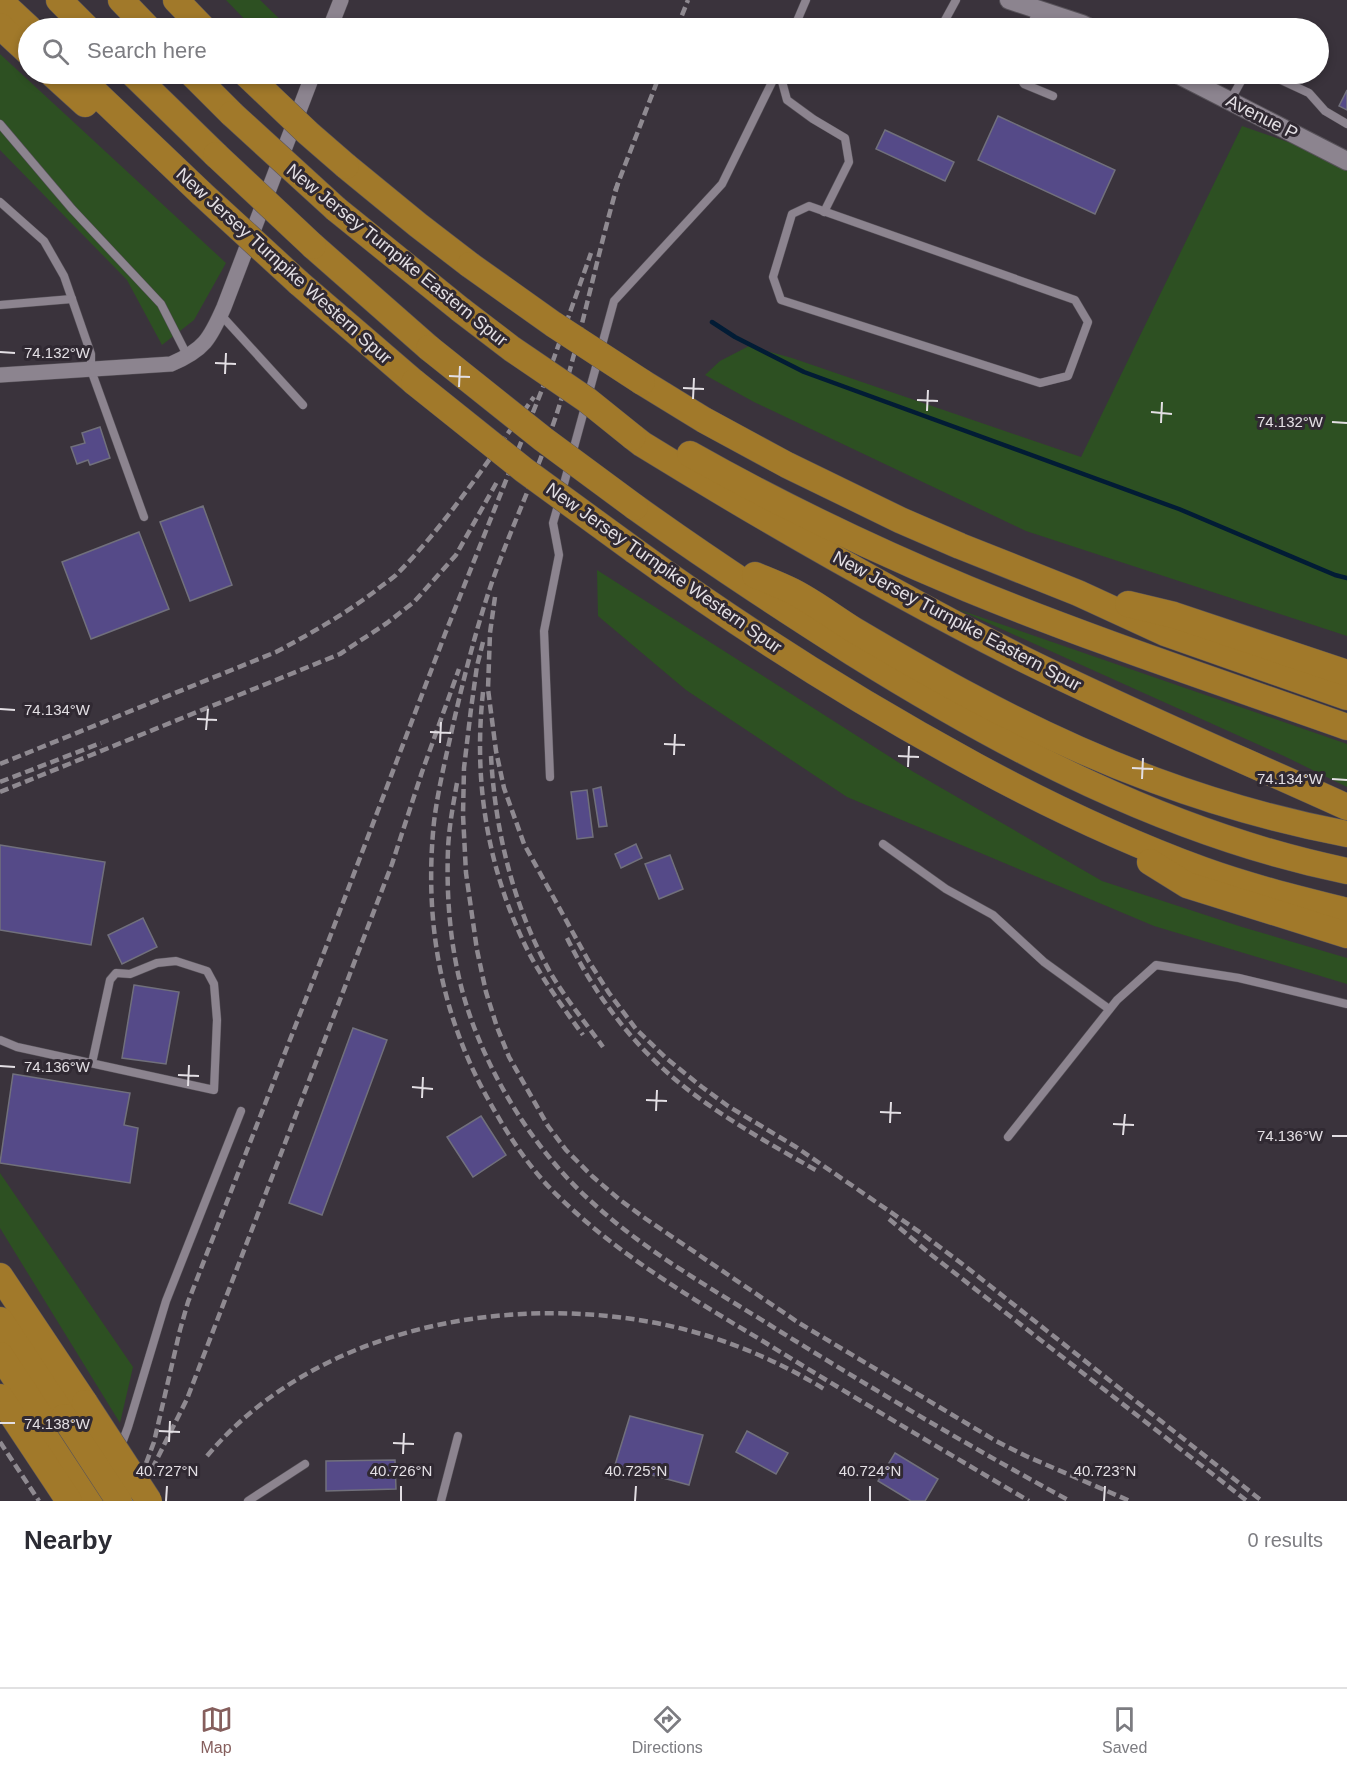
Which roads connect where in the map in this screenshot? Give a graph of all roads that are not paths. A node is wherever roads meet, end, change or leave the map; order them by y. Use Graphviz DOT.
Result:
graph roads {
  1 [pos="58,0"];
  2 [pos="121,0"];
  3 [pos="176,0"];
  4 [pos="340,0"];
  5 [pos="806,0"];
  6 [pos="956,0"];
  7 [pos="1009,0"];
  8 [pos="0,1"];
  9 [pos="1037,9"];
  10 [pos="18,18"];
  11 [pos="77,18"];
  12 [pos="138,18"];
  13 [pos="193,18"];
  14 [pos="334,18"];
  15 [pos="798,18"];
  16 [pos="946,18"];
  17 [pos="1034,18"];
  18 [pos="1062,18"];
  19 [pos="0,26"];
  20 [pos="18,43"];
  21 [pos="63,84"];
  22 [pos="87,84"];
  23 [pos="143,84"];
  24 [pos="202,84"];
  25 [pos="257,84"];
  26 [pos="309,84"];
  27 [pos="773,84"];
  28 [pos="781,84"];
  29 [pos="1024,84"];
  30 [pos="1197,84"];
  31 [pos="1239,84"];
  32 [pos="1290,84"];
  33 [pos="1053,96"];
  34 [pos="1230,101"];
  35 [pos="0,124"];
  36 [pos="1347,124"];
  37 [pos="1347,161"];
  38 [pos="175,168"];
  39 [pos="0,202"];
  40 [pos="824,212"];
  41 [pos="72,299"];
  42 [pos="0,305"];
  43 [pos="221,315"];
  44 [pos="188,357"];
  45 [pos="91,369"];
  46 [pos="0,375"];
  47 [pos="303,405"];
  48 [pos="634,430"];
  49 [pos="144,517"];
  50 [pos="692,547"];
  51 [pos="1078,592"];
  52 [pos="1347,673"];
  53 [pos="1347,697"];
  54 [pos="1347,728"];
  55 [pos="550,777"];
  56 [pos="1347,807"];
  57 [pos="1081,820"];
  58 [pos="1347,834"];
  59 [pos="883,844"];
  60 [pos="1347,872"];
  61 [pos="1347,911"];
  62 [pos="1347,935"];
  63 [pos="1347,1004"];
  64 [pos="1109,1009"];
  65 [pos="0,1040"];
  66 [pos="92,1063"];
  67 [pos="241,1111"];
  68 [pos="1008,1137"];
  69 [pos="0,1276"];
  70 [pos="0,1320"];
  71 [pos="0,1355"];
  72 [pos="0,1397"];
  73 [pos="458,1436"];
  74 [pos="116,1459"];
  75 [pos="305,1464"];
  76 [pos="112,1470"];
  77 [pos="63,1492"];
  78 [pos="98,1501"];
  79 [pos="119,1501"];
  80 [pos="149,1501"];
  81 [pos="248,1501"];
  82 [pos="441,1501"];
  1 -- 11 [label="highway"];
  2 -- 12 [label="highway"];
  3 -- 13 [label="highway"];
  4 -- 14 [label="street"];
  5 -- 15 [label="lane"];
  6 -- 16 [label="lane"];
  7 -- 9 [label="street"];
  8 -- 10 [label="highway"];
  9 -- 17 [label="lane"];
  9 -- 18 [label="street"];
  19 -- 20 [label="highway"];
  21 -- 38 [label="highway"];
  22 -- 38 [label="highway, New Jersey Turnpike Western Spur"];
  23 -- 50 [label="highway, New Jersey Turnpike Western Spur, bridge"];
  24 -- 48 [label="highway, New Jersey Turnpike Eastern Spur, bridge"];
  25 -- 51 [label="highway, New Jersey Turnpike Eastern Spur, bridge"];
  26 -- 43 [label="street"];
  27 -- 55 [label="lane"];
  28 -- 40 [label="lane"];
  29 -- 33 [label="lane"];
  30 -- 34 [label="street, Avenue P"];
  31 -- 34 [label="lane"];
  32 -- 36 [label="lane"];
  34 -- 37 [label="street, Avenue P"];
  35 -- 44 [label="lane"];
  38 -- 57 [label="highway, New Jersey Turnpike Western Spur, bridge"];
  39 -- 41 [label="lane"];
  40 -- 40 [label="lane"];
  41 -- 42 [label="lane"];
  41 -- 45 [label="lane"];
  43 -- 44 [label="street"];
  43 -- 47 [label="lane"];
  44 -- 45 [label="street"];
  45 -- 46 [label="street"];
  45 -- 49 [label="lane"];
  48 -- 54 [label="highway, New Jersey Turnpike Eastern Spur"];
  48 -- 56 [label="highway, New Jersey Turnpike Eastern Spur"];
  50 -- 58 [label="highway"];
  50 -- 60 [label="highway, New Jersey Turnpike Western Spur"];
  51 -- 52 [label="highway, New Jersey Turnpike Eastern Spur"];
  51 -- 53 [label="highway, New Jersey Turnpike Eastern Spur"];
  57 -- 61 [label="highway, New Jersey Turnpike Western Spur"];
  57 -- 62 [label="highway"];
  59 -- 64 [label="lane"];
  63 -- 64 [label="lane"];
  64 -- 68 [label="lane"];
  65 -- 66 [label="lane"];
  66 -- 66 [label="lane"];
  67 -- 74 [label="lane"];
  69 -- 80 [label="highway, bridge"];
  70 -- 79 [label="highway, bridge"];
  71 -- 78 [label="highway"];
  72 -- 77 [label="highway"];
  73 -- 82 [label="lane"];
  75 -- 81 [label="lane"];
  76 -- 78 [label="lane"];
}
